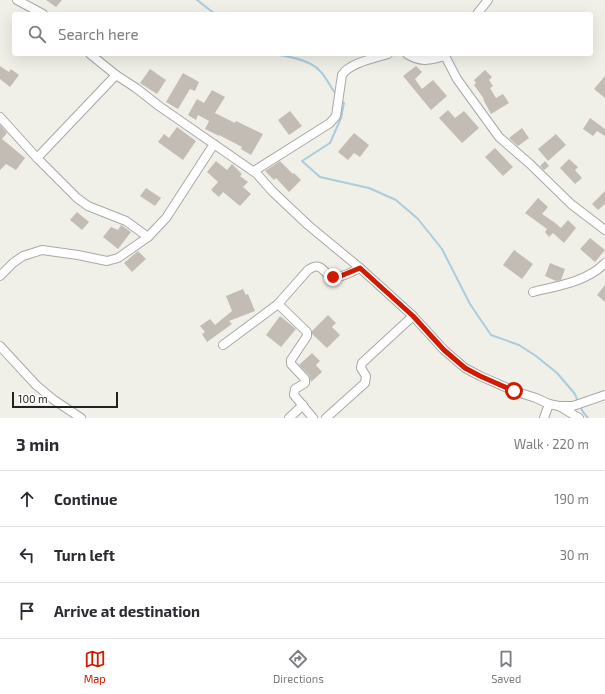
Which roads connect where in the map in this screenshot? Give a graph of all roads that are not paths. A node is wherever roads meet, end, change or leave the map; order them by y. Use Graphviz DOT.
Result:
graph roads {
  1 [pos="17,0"];
  2 [pos="488,0"];
  3 [pos="38,12"];
  4 [pos="479,12"];
  5 [pos="92,56"];
  6 [pos="382,56"];
  7 [pos="410,56"];
  8 [pos="441,56"];
  9 [pos="445,56"];
  10 [pos="116,75"];
  11 [pos="0,117"];
  12 [pos="214,144"];
  13 [pos="37,158"];
  14 [pos="254,171"];
  15 [pos="605,230"];
  16 [pos="148,237"];
  17 [pos="605,263"];
  18 [pos="360,268"];
  19 [pos="602,271"];
  20 [pos="0,276"];
  21 [pos="533,292"];
  22 [pos="278,304"];
  23 [pos="413,316"];
  24 [pos="223,345"];
  25 [pos="0,346"];
  26 [pos="605,395"];
  27 [pos="549,404"];
  28 [pos="304,405"];
  29 [pos="559,406"];
  30 [pos="81,418"];
  31 [pos="289,418"];
  32 [pos="313,418"];
  33 [pos="326,418"];
  34 [pos="544,418"];
  35 [pos="578,418"];
  1 -- 3 [label="street"];
  2 -- 4 [label="street"];
  5 -- 10 [label="street"];
  6 -- 14 [label="street"];
  7 -- 8 [label="street"];
  9 -- 15 [label="street"];
  10 -- 12 [label="street"];
  10 -- 13 [label="street"];
  11 -- 13 [label="street"];
  12 -- 14 [label="street"];
  12 -- 16 [label="street"];
  13 -- 16 [label="street"];
  14 -- 18 [label="street"];
  16 -- 20 [label="street"];
  17 -- 19 [label="street"];
  18 -- 22 [label="street"];
  18 -- 23 [label="street"];
  19 -- 21 [label="street"];
  22 -- 24 [label="street"];
  22 -- 28 [label="street"];
  23 -- 27 [label="street"];
  23 -- 33 [label="street"];
  25 -- 30 [label="street"];
  26 -- 29 [label="street"];
  27 -- 29 [label="street"];
  27 -- 34 [label="street"];
  28 -- 31 [label="street"];
  28 -- 32 [label="street"];
  29 -- 35 [label="street"];
}
